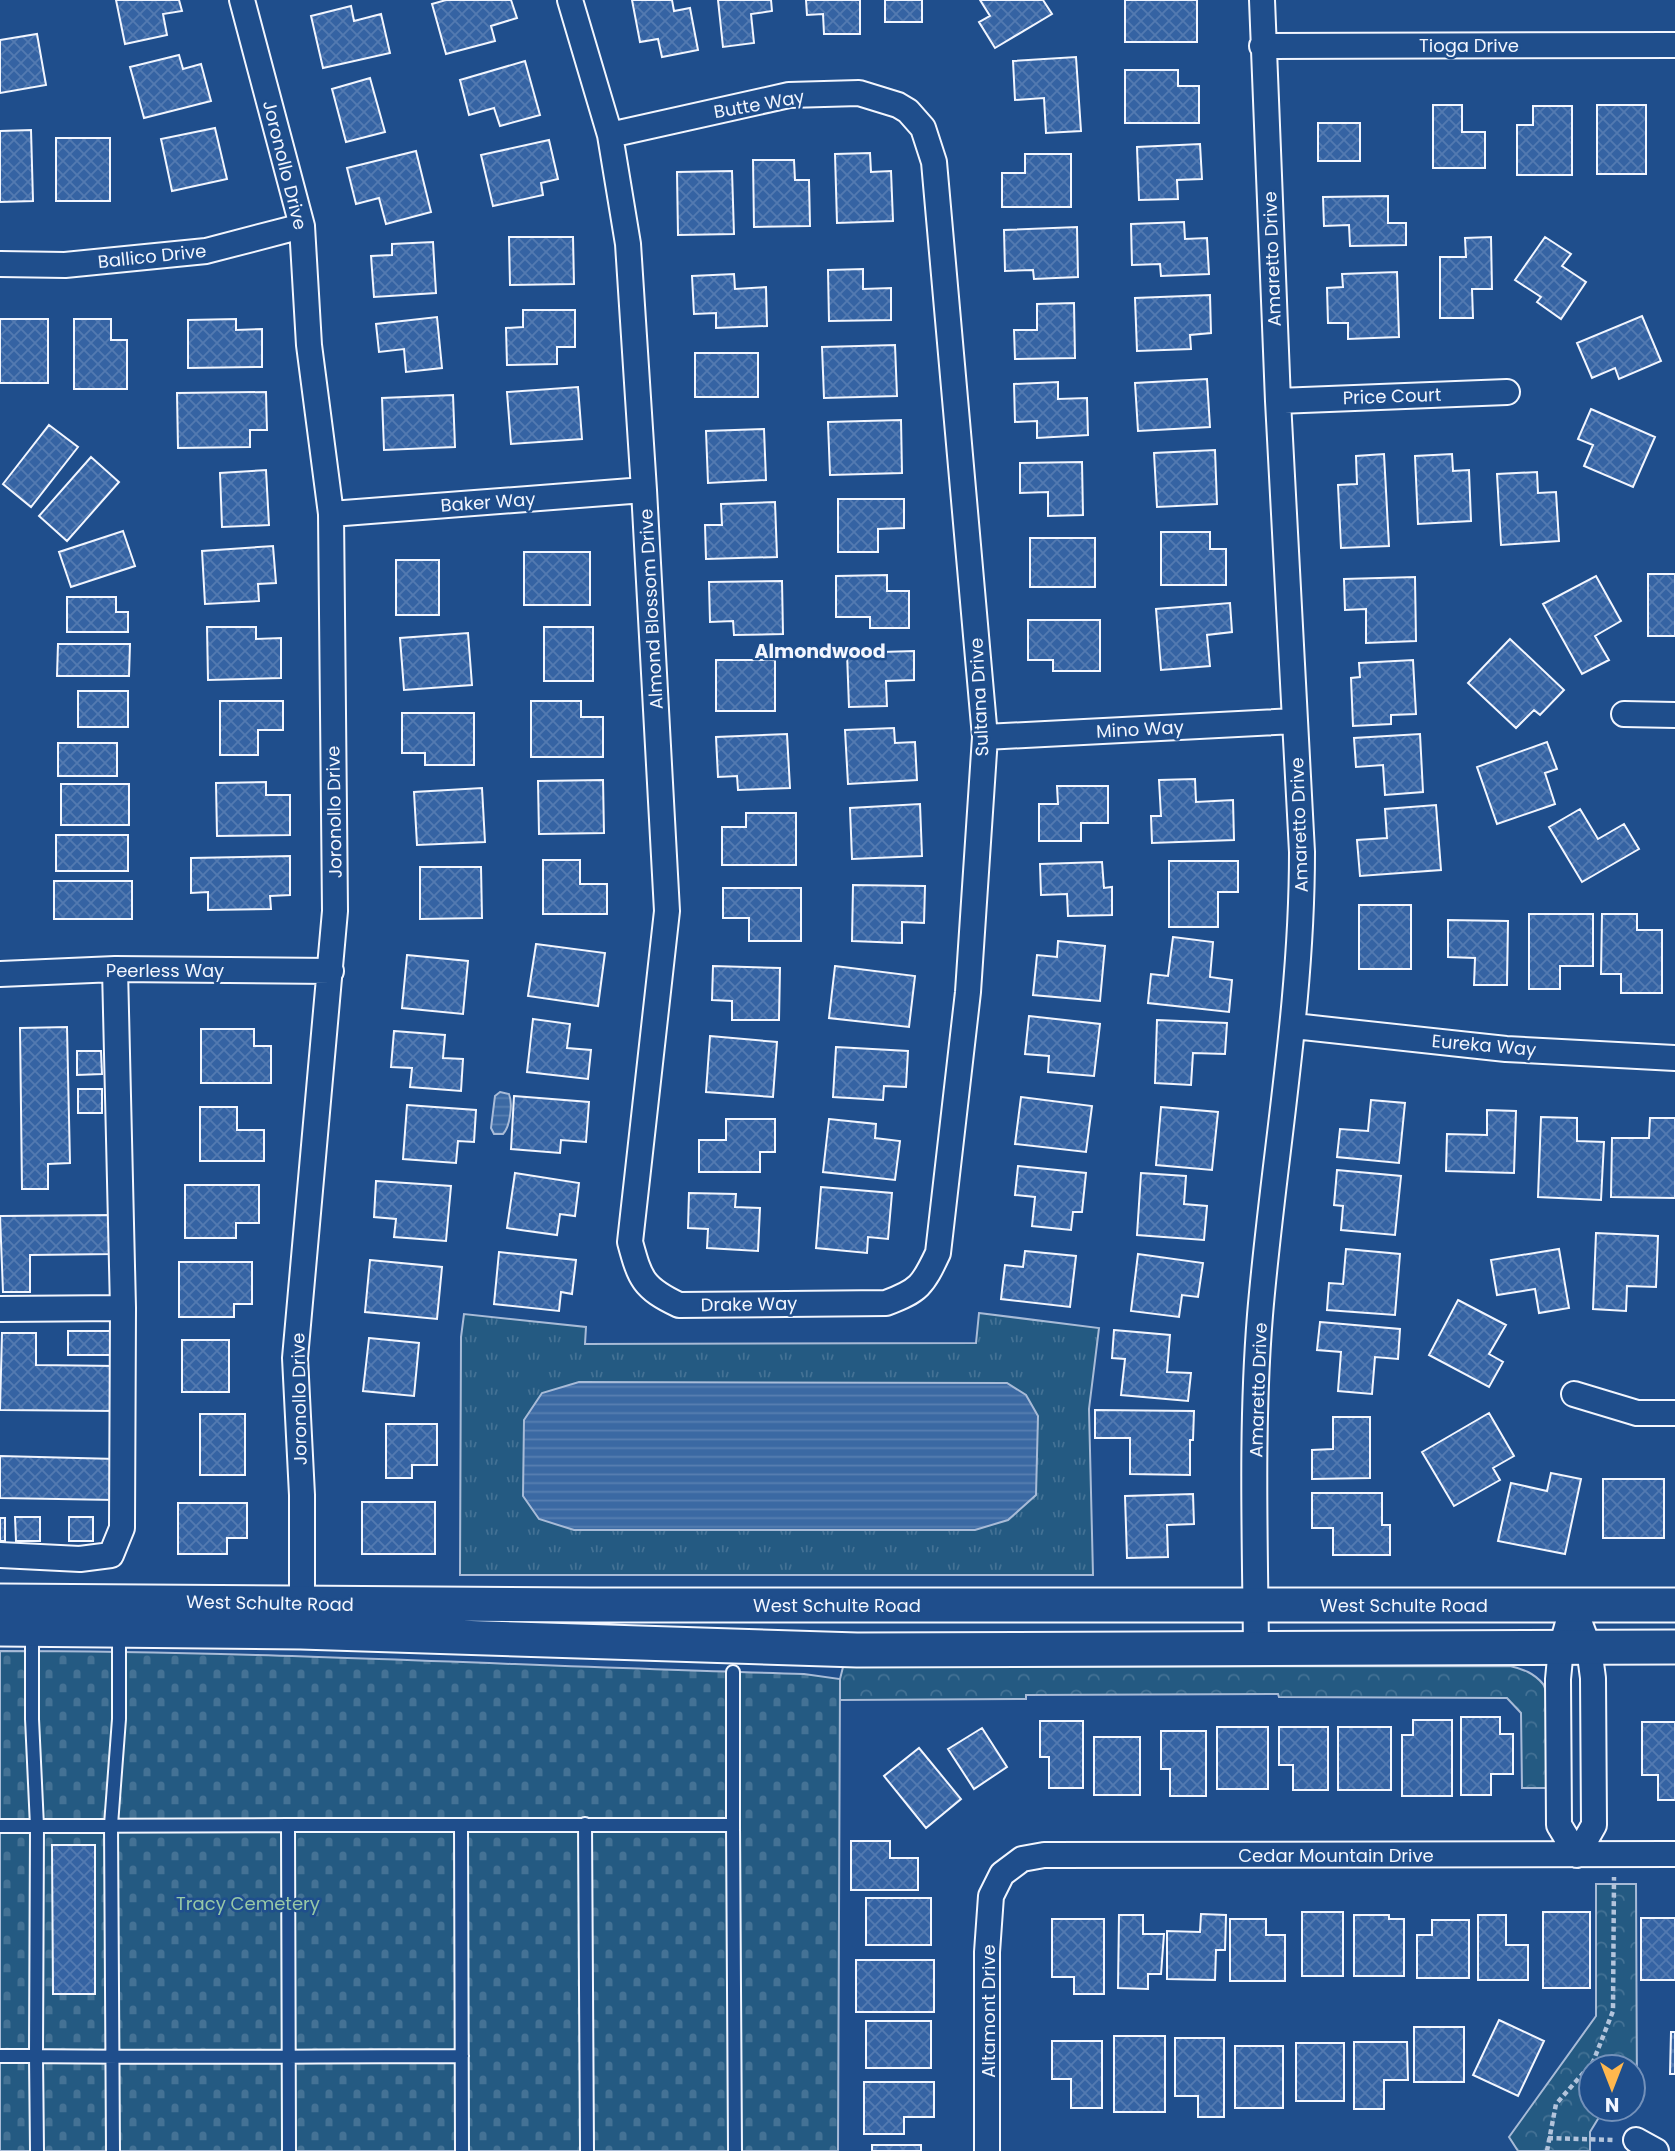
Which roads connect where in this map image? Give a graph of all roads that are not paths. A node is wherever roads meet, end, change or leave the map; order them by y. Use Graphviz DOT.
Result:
graph roads {
  1 [pos="242,0"];
  2 [pos="570,0"];
  3 [pos="1262,0"];
  4 [pos="1675,45"];
  5 [pos="1262,46"];
  6 [pos="908,111"];
  7 [pos="610,135"];
  8 [pos="302,226"];
  9 [pos="0,264"];
  10 [pos="1507,392"];
  11 [pos="1278,401"];
  12 [pos="645,490"];
  13 [pos="331,514"];
  14 [pos="1624,714"];
  15 [pos="1675,715"];
  16 [pos="1295,721"];
  17 [pos="985,737"];
  18 [pos="115,968"];
  19 [pos="331,971"];
  20 [pos="0,974"];
  21 [pos="1294,1026"];
  22 [pos="1675,1058"];
  23 [pos="632,1223"];
  24 [pos="919,1286"];
  25 [pos="123,1308"];
  26 [pos="0,1309"];
  27 [pos="1574,1394"];
  28 [pos="1675,1413"];
  29 [pos="0,1555"];
  30 [pos="0,1601"];
  31 [pos="1256,1605"];
  32 [pos="1573,1605"];
  33 [pos="1675,1605"];
  34 [pos="302,1618"];
  35 [pos="16,1629"];
  36 [pos="118,1629"];
  37 [pos="1675,1647"];
  38 [pos="1256,1648"];
  39 [pos="1575,1648"];
  40 [pos="733,1672"];
  41 [pos="585,1824"];
  42 [pos="111,1825"];
  43 [pos="288,1825"];
  44 [pos="461,1825"];
  45 [pos="733,1825"];
  46 [pos="0,1826"];
  47 [pos="37,1826"];
  48 [pos="1675,1854"];
  49 [pos="1577,1855"];
  50 [pos="1002,1874"];
  51 [pos="0,2056"];
  52 [pos="36,2056"];
  53 [pos="289,2056"];
  54 [pos="462,2056"];
  55 [pos="113,2057"];
  56 [pos="37,2151"];
  57 [pos="113,2151"];
  58 [pos="289,2151"];
  59 [pos="462,2151"];
  60 [pos="587,2151"];
  61 [pos="735,2151"];
  62 [pos="987,2151"];
  1 -- 8 [label="street, Joronollo Drive"];
  2 -- 7 [label="street, Almond Blossom Drive"];
  3 -- 5 [label="street, Amaretto Drive"];
  4 -- 5 [label="street, Tioga Drive"];
  5 -- 11 [label="street, Amaretto Drive"];
  6 -- 7 [label="street, Butte Way"];
  6 -- 17 [label="street, Sultana Drive"];
  7 -- 12 [label="street, Almond Blossom Drive"];
  8 -- 9 [label="street, Ballico Drive"];
  8 -- 13 [label="street, Joronollo Drive"];
  10 -- 11 [label="street, Price Court"];
  11 -- 16 [label="street, Amaretto Drive"];
  12 -- 13 [label="street, Baker Way"];
  12 -- 23 [label="street, Almond Blossom Drive"];
  13 -- 19 [label="street, Joronollo Drive"];
  14 -- 15 [label="street"];
  16 -- 17 [label="street, Mino Way"];
  16 -- 21 [label="street, Amaretto Drive"];
  17 -- 24 [label="street, Sultana Drive"];
  18 -- 19 [label="street, Peerless Way"];
  18 -- 20 [label="street, Peerless Way"];
  18 -- 25 [label="street"];
  19 -- 34 [label="street, Joronollo Drive"];
  21 -- 22 [label="street, Eureka Way"];
  21 -- 31 [label="street, Amaretto Drive"];
  23 -- 24 [label="street, Drake Way"];
  25 -- 26 [label="street"];
  25 -- 29 [label="street"];
  27 -- 28 [label="street"];
  30 -- 34 [label="main road, West Schulte Road"];
  31 -- 32 [label="main road, West Schulte Road"];
  31 -- 34 [label="main road, West Schulte Road"];
  31 -- 38 [label="street, Amaretto Drive"];
  32 -- 33 [label="main road, West Schulte Road"];
  32 -- 39 [label="street"];
  34 -- 36 [label="main road, West Schulte Road"];
  34 -- 38 [label="main road, West Schulte Road"];
  35 -- 36 [label="main road, West Schulte Road"];
  35 -- 47 [label="lane"];
  36 -- 42 [label="lane"];
  37 -- 39 [label="main road, West Schulte Road"];
  38 -- 39 [label="main road, West Schulte Road"];
  39 -- 49 [label="street"];
  39 -- 49 [label="street"];
  40 -- 45 [label="lane"];
  41 -- 44 [label="lane"];
  41 -- 45 [label="lane"];
  41 -- 60 [label="lane"];
  42 -- 43 [label="lane"];
  42 -- 47 [label="lane"];
  42 -- 55 [label="lane"];
  43 -- 44 [label="lane"];
  43 -- 53 [label="lane"];
  44 -- 54 [label="lane"];
  45 -- 61 [label="lane"];
  46 -- 47 [label="lane"];
  47 -- 52 [label="lane"];
  48 -- 49 [label="street, Cedar Mountain Drive"];
  49 -- 50 [label="street, Cedar Mountain Drive"];
  50 -- 62 [label="street, Altamont Drive"];
  51 -- 52 [label="lane"];
  52 -- 55 [label="lane"];
  52 -- 56 [label="lane"];
  53 -- 54 [label="lane"];
  53 -- 55 [label="lane"];
  53 -- 58 [label="lane"];
  54 -- 59 [label="lane"];
  55 -- 57 [label="lane"];
}
